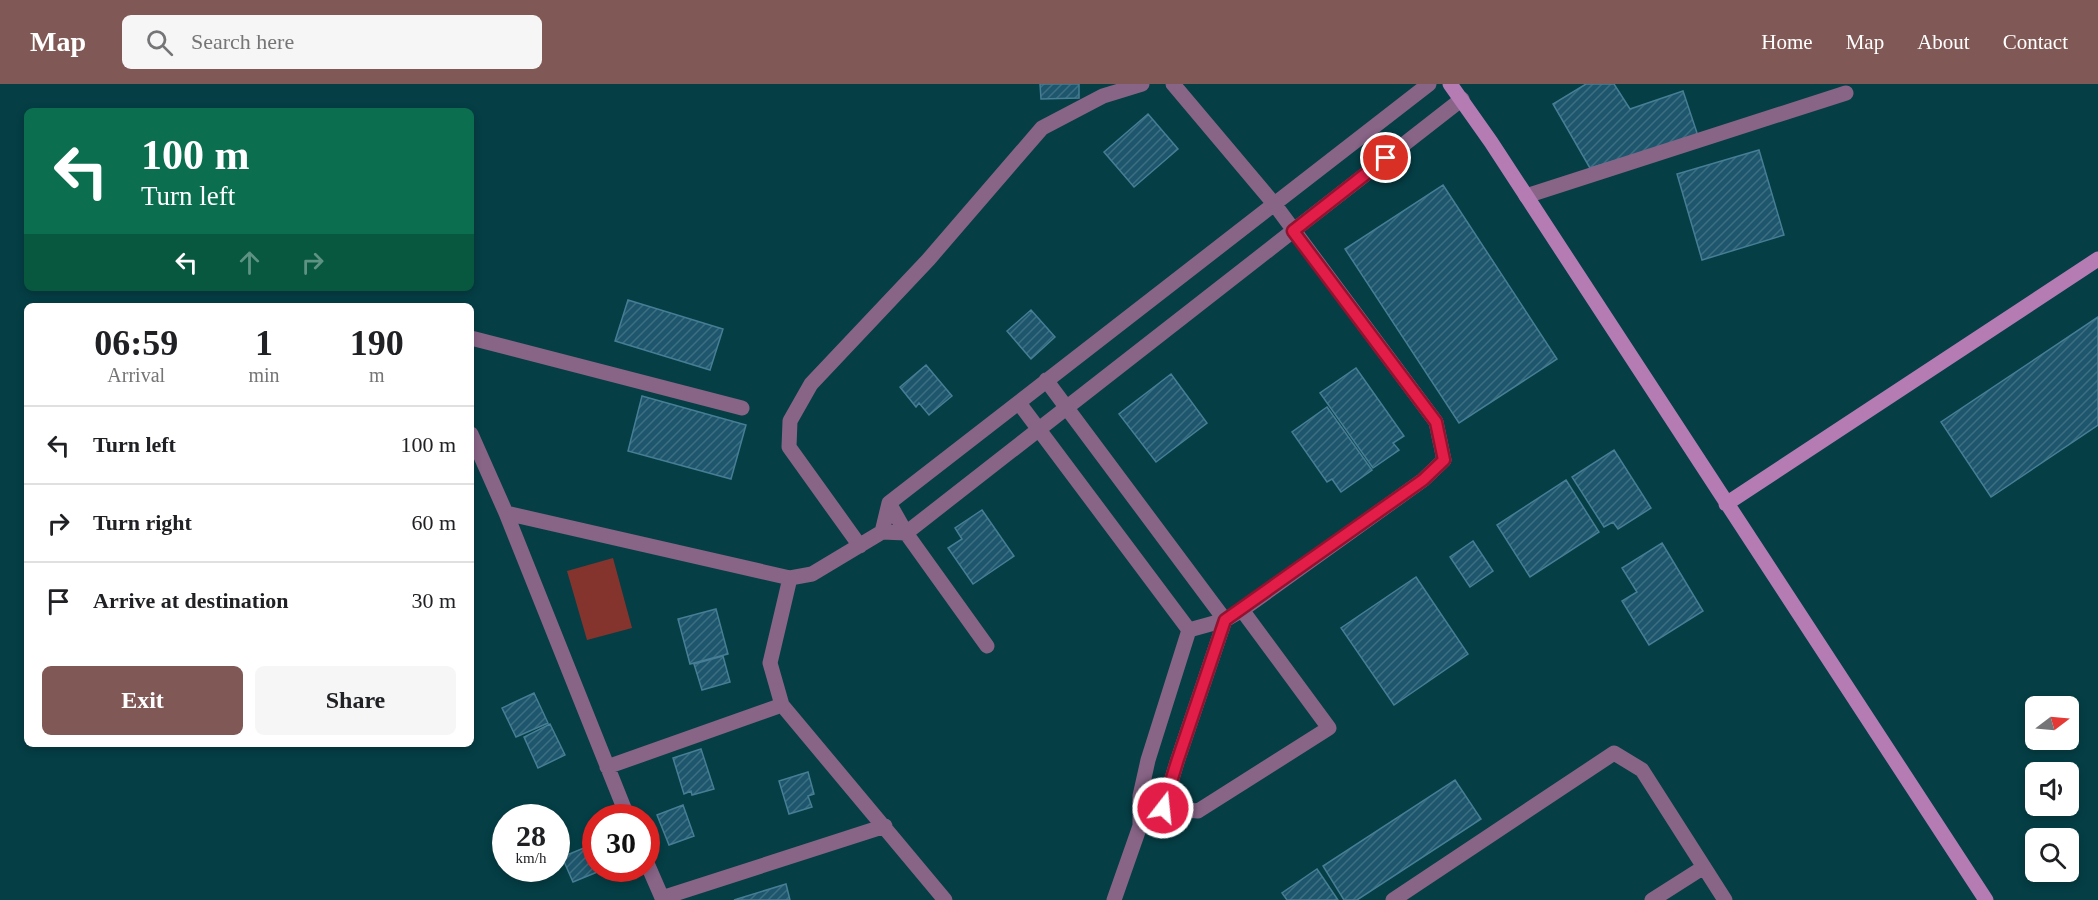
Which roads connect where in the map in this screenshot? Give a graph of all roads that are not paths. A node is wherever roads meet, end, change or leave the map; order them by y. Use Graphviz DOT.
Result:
graph roads {
  1 [pos="1142,84"];
  2 [pos="1173,84"];
  3 [pos="1429,84"];
  4 [pos="1450,84"];
  5 [pos="1104,90"];
  6 [pos="1846,93"];
  7 [pos="1461,99"];
  8 [pos="1526,196"];
  9 [pos="1275,205"];
  10 [pos="1293,231"];
  11 [pos="2098,259"];
  12 [pos="474,339"];
  13 [pos="1046,380"];
  14 [pos="1019,403"];
  15 [pos="742,408"];
  16 [pos="1067,408"];
  17 [pos="1039,430"];
  18 [pos="474,441"];
  19 [pos="889,503"];
  20 [pos="1726,504"];
  21 [pos="506,513"];
  22 [pos="882,532"];
  23 [pos="906,533"];
  24 [pos="860,546"];
  25 [pos="790,578"];
  26 [pos="1242,610"];
  27 [pos="1225,620"];
  28 [pos="1189,630"];
  29 [pos="987,646"];
  30 [pos="782,705"];
  31 [pos="607,767"];
  32 [pos="1140,796"];
  33 [pos="622,804"];
  34 [pos="1163,808"];
  35 [pos="885,826"];
  36 [pos="1140,826"];
  37 [pos="1704,867"];
  38 [pos="655,882"];
  39 [pos="662,899"];
  40 [pos="945,900"];
  41 [pos="1114,900"];
  42 [pos="1393,900"];
  43 [pos="1652,900"];
  44 [pos="1725,900"];
  45 [pos="1986,900"];
  1 -- 5 [label="street"];
  2 -- 9 [label="street"];
  3 -- 9 [label="street"];
  4 -- 7 [label="main road"];
  5 -- 24 [label="street"];
  6 -- 8 [label="street"];
  7 -- 8 [label="main road"];
  7 -- 10 [label="street"];
  8 -- 20 [label="main road"];
  9 -- 10 [label="street"];
  9 -- 13 [label="street"];
  10 -- 16 [label="street"];
  10 -- 26 [label="street"];
  11 -- 20 [label="main road"];
  12 -- 15 [label="street"];
  13 -- 14 [label="street"];
  13 -- 16 [label="street"];
  14 -- 17 [label="street"];
  14 -- 19 [label="street"];
  16 -- 17 [label="street"];
  16 -- 27 [label="street"];
  17 -- 23 [label="street"];
  17 -- 28 [label="street"];
  18 -- 21 [label="street"];
  19 -- 22 [label="street"];
  19 -- 23 [label="street"];
  20 -- 45 [label="main road"];
  21 -- 25 [label="street"];
  21 -- 31 [label="street"];
  22 -- 23 [label="street"];
  22 -- 24 [label="street"];
  23 -- 29 [label="street"];
  24 -- 25 [label="street"];
  25 -- 30 [label="street"];
  26 -- 27 [label="street"];
  26 -- 34 [label="street"];
  27 -- 28 [label="street"];
  27 -- 34 [label="street"];
  28 -- 32 [label="street"];
  30 -- 31 [label="street"];
  30 -- 35 [label="street"];
  31 -- 33 [label="street"];
  32 -- 34 [label="street"];
  32 -- 36 [label="street"];
  34 -- 36 [label="street"];
  35 -- 39 [label="street"];
  35 -- 40 [label="street"];
  36 -- 41 [label="street"];
  37 -- 42 [label="street"];
  37 -- 43 [label="street"];
  37 -- 44 [label="street"];
  38 -- 39 [label="street"];
}
